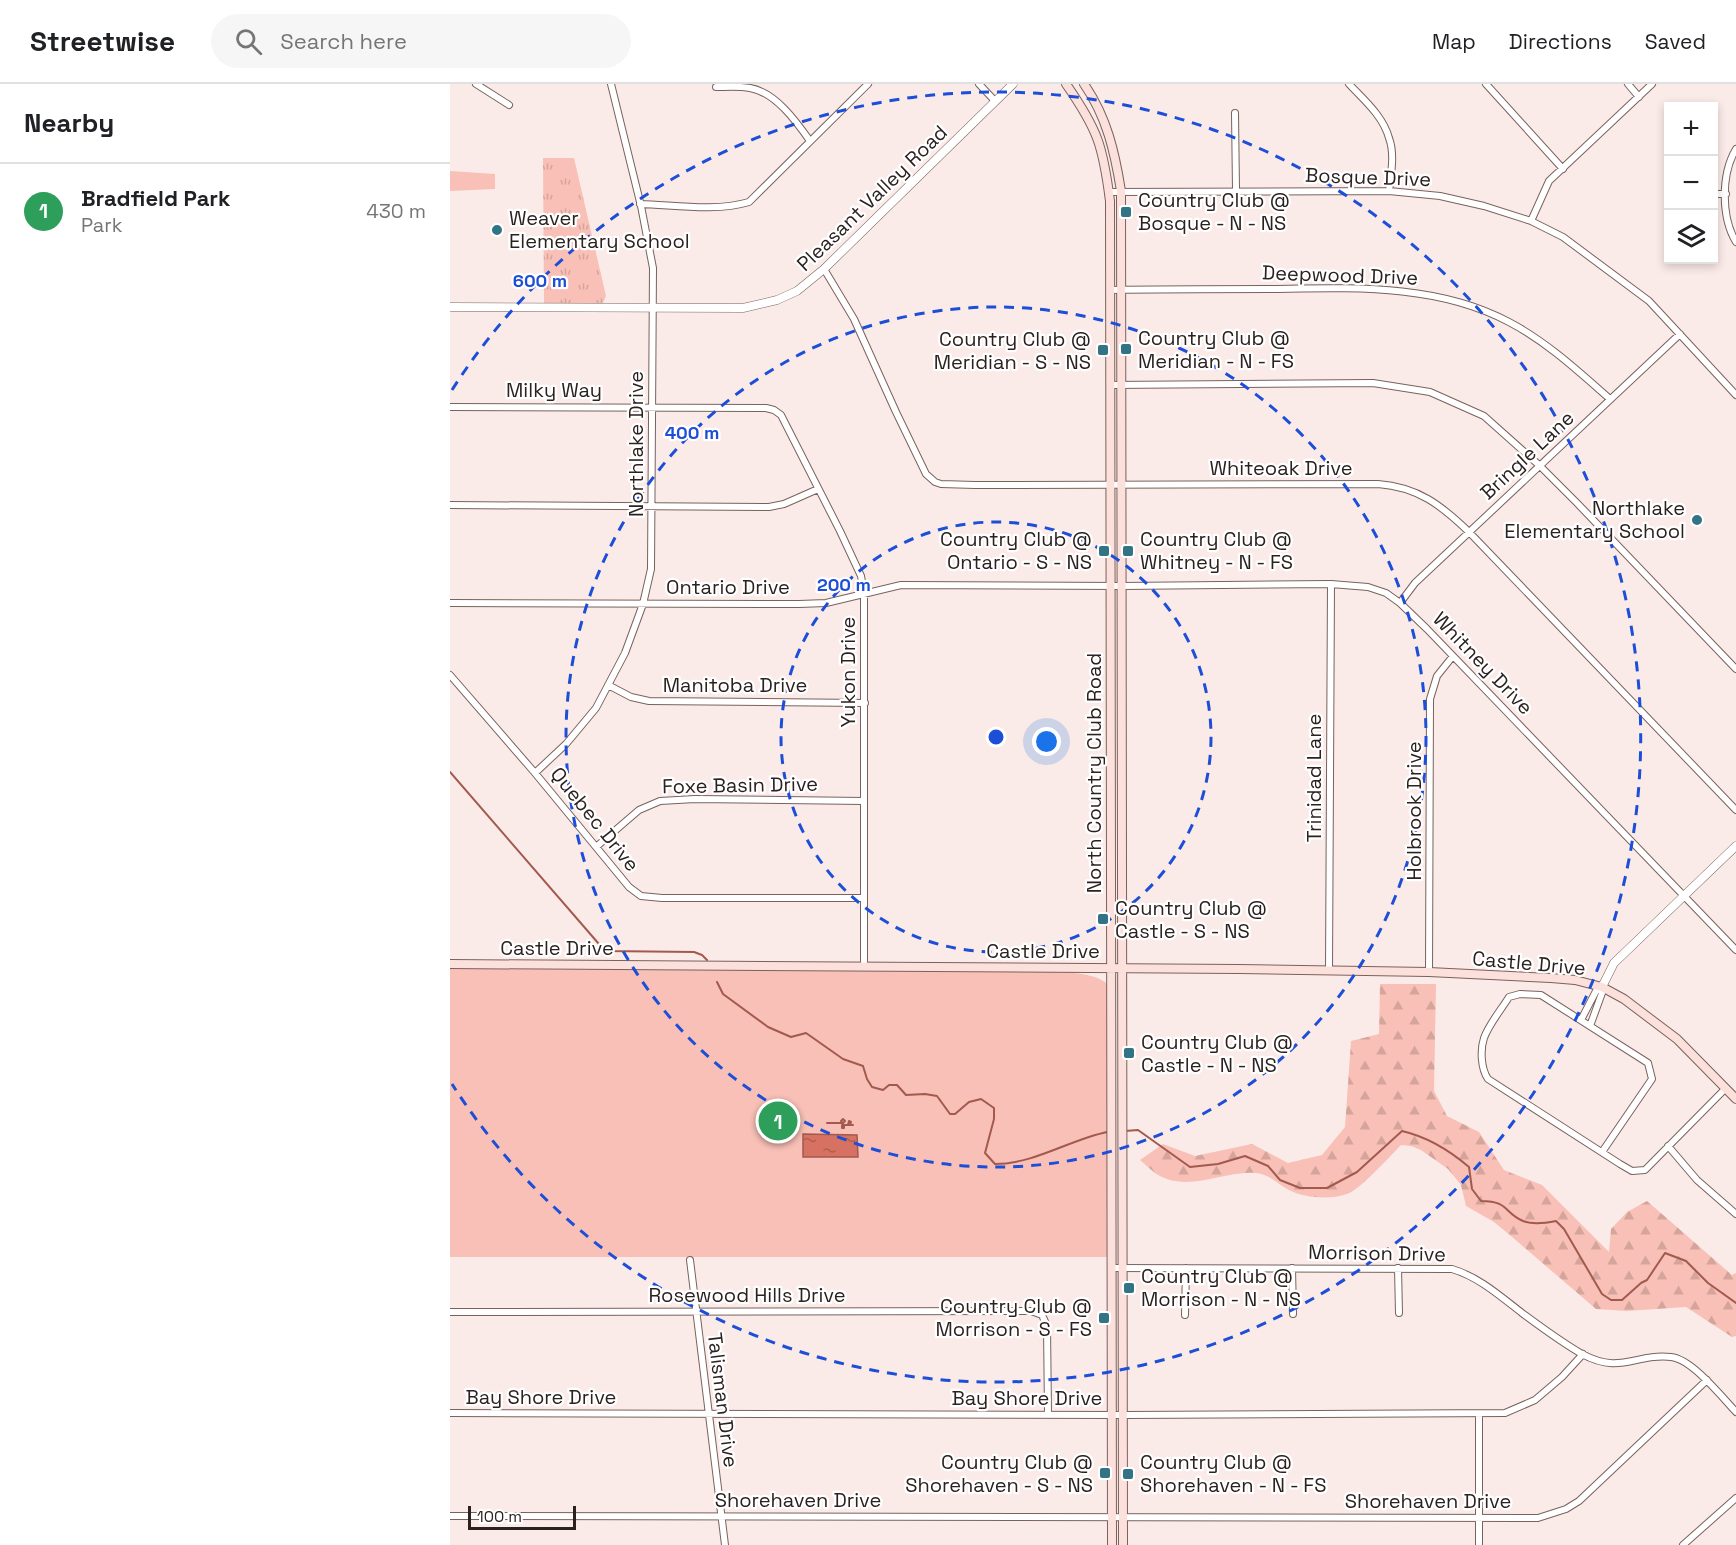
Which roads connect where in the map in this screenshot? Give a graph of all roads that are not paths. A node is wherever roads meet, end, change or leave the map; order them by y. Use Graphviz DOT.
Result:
graph roads {
  1 [pos="476,84"];
  2 [pos="611,84"];
  3 [pos="868,84"];
  4 [pos="979,84"];
  5 [pos="1013,84"];
  6 [pos="1066,84"];
  7 [pos="1084,84"];
  8 [pos="1349,84"];
  9 [pos="1486,84"];
  10 [pos="1628,84"];
  11 [pos="1652,84"];
  12 [pos="716,87"];
  13 [pos="1639,96"];
  14 [pos="996,100"];
  15 [pos="509,105"];
  16 [pos="1235,113"];
  17 [pos="810,141"];
  18 [pos="1736,150"];
  19 [pos="1563,169"];
  20 [pos="1236,190"];
  21 [pos="1389,191"];
  22 [pos="1108,192"];
  23 [pos="1121,192"];
  24 [pos="1718,194"];
  25 [pos="1726,194"];
  26 [pos="640,204"];
  27 [pos="1531,221"];
  28 [pos="1736,242"];
  29 [pos="824,269"];
  30 [pos="1110,290"];
  31 [pos="1123,290"];
  32 [pos="450,307"];
  33 [pos="653,308"];
  34 [pos="1680,334"];
  35 [pos="1110,385"];
  36 [pos="1122,385"];
  37 [pos="1736,395"];
  38 [pos="1610,399"];
  39 [pos="450,407"];
  40 [pos="653,407"];
  41 [pos="766,408"];
  42 [pos="1539,465"];
  43 [pos="1111,485"];
  44 [pos="1122,485"];
  45 [pos="818,489"];
  46 [pos="450,505"];
  47 [pos="652,506"];
  48 [pos="1469,532"];
  49 [pos="1331,585"];
  50 [pos="1111,586"];
  51 [pos="1122,586"];
  52 [pos="864,593"];
  53 [pos="450,603"];
  54 [pos="1400,603"];
  55 [pos="643,604"];
  56 [pos="1453,656"];
  57 [pos="1736,669"];
  58 [pos="450,675"];
  59 [pos="608,685"];
  60 [pos="865,703"];
  61 [pos="535,772"];
  62 [pos="1111,785"];
  63 [pos="1123,785"];
  64 [pos="864,801"];
  65 [pos="1736,810"];
  66 [pos="1736,846"];
  67 [pos="596,847"];
  68 [pos="1683,895"];
  69 [pos="863,898"];
  70 [pos="1736,950"];
  71 [pos="450,964"];
  72 [pos="864,966"];
  73 [pos="1112,968"];
  74 [pos="1124,968"];
  75 [pos="1329,971"];
  76 [pos="1429,972"];
  77 [pos="1602,987"];
  78 [pos="1581,1020"];
  79 [pos="1590,1026"];
  80 [pos="1725,1089"];
  81 [pos="1736,1100"];
  82 [pos="1668,1146"];
  83 [pos="1602,1152"];
  84 [pos="1111,1193"];
  85 [pos="1124,1193"];
  86 [pos="1734,1210"];
  87 [pos="690,1260"];
  88 [pos="1111,1268"];
  89 [pos="1124,1268"];
  90 [pos="1186,1268"];
  91 [pos="1292,1268"];
  92 [pos="1398,1268"];
  93 [pos="450,1312"];
  94 [pos="696,1312"];
  95 [pos="1399,1312"];
  96 [pos="1293,1314"];
  97 [pos="1185,1315"];
  98 [pos="1583,1354"];
  99 [pos="1707,1380"];
  100 [pos="1736,1412"];
  101 [pos="450,1413"];
  102 [pos="708,1413"];
  103 [pos="1048,1414"];
  104 [pos="1479,1414"];
  105 [pos="1112,1415"];
  106 [pos="1124,1415"];
  107 [pos="1736,1498"];
  108 [pos="450,1516"];
  109 [pos="721,1517"];
  110 [pos="1479,1517"];
  111 [pos="1112,1518"];
  112 [pos="1123,1518"];
  113 [pos="725,1545"];
  114 [pos="1112,1545"];
  115 [pos="1123,1545"];
  116 [pos="1479,1545"];
  117 [pos="1683,1545"];
  1 -- 15 [label="street"];
  2 -- 26 [label="street, Northlake Drive"];
  3 -- 17 [label="street"];
  4 -- 14 [label="street"];
  5 -- 14 [label="street, Pleasant Valley Road"];
  6 -- 22 [label="main road, North Country Club Road"];
  7 -- 23 [label="main road, North Country Club Road"];
  8 -- 21 [label="street"];
  9 -- 19 [label="street"];
  10 -- 13 [label="street"];
  11 -- 13 [label="street"];
  12 -- 17 [label="street"];
  13 -- 19 [label="street"];
  14 -- 29 [label="street, Pleasant Valley Road"];
  16 -- 20 [label="street"];
  17 -- 26 [label="street"];
  18 -- 25 [label="street"];
  19 -- 27 [label="street"];
  20 -- 21 [label="street, Bosque Drive"];
  20 -- 23 [label="street, Bosque Drive"];
  21 -- 27 [label="street, Bosque Drive"];
  22 -- 23 [label="street, Bosque Drive"];
  22 -- 30 [label="main road, North Country Club Road"];
  23 -- 31 [label="main road, North Country Club Road"];
  24 -- 25 [label="street"];
  25 -- 28 [label="street"];
  26 -- 33 [label="street, Northlake Drive"];
  27 -- 34 [label="street, Bosque Drive"];
  29 -- 33 [label="street, Pleasant Valley Road"];
  29 -- 43 [label="street, Whiteoak Drive"];
  30 -- 31 [label="street, Deepwood Drive"];
  30 -- 35 [label="main road, North Country Club Road"];
  31 -- 36 [label="main road, North Country Club Road"];
  31 -- 38 [label="street, Deepwood Drive"];
  32 -- 33 [label="street, Pleasant Valley Road"];
  33 -- 40 [label="street, Northlake Drive"];
  34 -- 37 [label="street, Bosque Drive"];
  34 -- 38 [label="street, Bringle Lane"];
  35 -- 36 [label="street"];
  35 -- 43 [label="main road, North Country Club Road"];
  36 -- 42 [label="street"];
  36 -- 44 [label="main road, North Country Club Road"];
  38 -- 42 [label="street, Bringle Lane"];
  39 -- 40 [label="street, Milky Way"];
  40 -- 41 [label="street, Milky Way"];
  40 -- 47 [label="street, Northlake Drive"];
  41 -- 45 [label="street, Yukon Drive"];
  42 -- 48 [label="street, Bringle Lane"];
  42 -- 57 [label="street"];
  43 -- 44 [label="street, Whiteoak Drive"];
  43 -- 50 [label="main road, North Country Club Road"];
  44 -- 48 [label="street, Whiteoak Drive"];
  44 -- 51 [label="main road, North Country Club Road"];
  45 -- 47 [label="street"];
  45 -- 52 [label="street, Yukon Drive"];
  46 -- 47 [label="street"];
  47 -- 55 [label="street, Northlake Drive"];
  48 -- 54 [label="street, Bringle Lane"];
  48 -- 65 [label="street, Whiteoak Drive"];
  49 -- 51 [label="street, Whitney Drive"];
  49 -- 54 [label="street, Whitney Drive"];
  49 -- 75 [label="street, Trinidad Lane"];
  50 -- 51 [label="street, Whitney Drive"];
  50 -- 52 [label="street, Ontario Drive"];
  50 -- 62 [label="main road, North Country Club Road"];
  51 -- 63 [label="main road, North Country Club Road"];
  52 -- 55 [label="street, Ontario Drive"];
  52 -- 60 [label="street, Yukon Drive"];
  53 -- 55 [label="street, Ontario Drive"];
  54 -- 56 [label="street, Whitney Drive"];
  55 -- 59 [label="street, Northlake Drive"];
  56 -- 68 [label="street, Whitney Drive"];
  56 -- 76 [label="street, Holbrook Drive"];
  58 -- 61 [label="street, Quebec Drive"];
  59 -- 60 [label="street, Manitoba Drive"];
  59 -- 61 [label="street, Northlake Drive"];
  60 -- 64 [label="street, Yukon Drive"];
  61 -- 67 [label="street, Quebec Drive"];
  62 -- 63 [label="main road"];
  62 -- 73 [label="main road, North Country Club Road"];
  63 -- 74 [label="main road, North Country Club Road"];
  64 -- 67 [label="street, Foxe Basin Drive"];
  64 -- 69 [label="street, Yukon Drive"];
  66 -- 68 [label="street"];
  67 -- 69 [label="street, Quebec Drive"];
  68 -- 70 [label="street, Whitney Drive"];
  68 -- 77 [label="street"];
  69 -- 72 [label="street, Yukon Drive"];
  71 -- 72 [label="main road, Castle Drive"];
  72 -- 73 [label="main road, Castle Drive"];
  73 -- 74 [label="main road, Castle Drive"];
  73 -- 84 [label="main road, North Country Club Road"];
  74 -- 75 [label="main road, Castle Drive"];
  74 -- 85 [label="main road, North Country Club Road"];
  75 -- 76 [label="main road, Castle Drive"];
  76 -- 77 [label="main road, Castle Drive"];
  77 -- 78 [label="street"];
  77 -- 79 [label="street"];
  77 -- 80 [label="main road, Castle Drive"];
  78 -- 79 [label="street"];
  78 -- 83 [label="street"];
  79 -- 83 [label="street"];
  80 -- 81 [label="main road, Castle Drive"];
  80 -- 82 [label="street"];
  82 -- 83 [label="street"];
  82 -- 86 [label="street"];
  84 -- 85 [label="main road"];
  84 -- 88 [label="main road, North Country Club Road"];
  85 -- 89 [label="main road, North Country Club Road"];
  87 -- 94 [label="street, Talisman Drive"];
  88 -- 89 [label="street, Morrison Drive"];
  88 -- 105 [label="main road, North Country Club Road"];
  89 -- 90 [label="street, Morrison Drive"];
  89 -- 106 [label="main road, North Country Club Road"];
  90 -- 91 [label="street, Morrison Drive"];
  90 -- 97 [label="street"];
  91 -- 92 [label="street, Morrison Drive"];
  91 -- 96 [label="street"];
  92 -- 95 [label="street"];
  92 -- 98 [label="street, Morrison Drive"];
  93 -- 94 [label="street, Rosewood Hills Drive"];
  94 -- 102 [label="street, Talisman Drive"];
  94 -- 103 [label="street, Rosewood Hills Drive"];
  98 -- 99 [label="street, Morrison Drive"];
  98 -- 104 [label="street, Bay Shore Drive"];
  99 -- 100 [label="street, Morrison Drive"];
  99 -- 110 [label="street, Shorehaven Drive"];
  101 -- 102 [label="street, Bay Shore Drive"];
  102 -- 103 [label="street, Bay Shore Drive"];
  102 -- 109 [label="street, Talisman Drive"];
  103 -- 105 [label="street, Bay Shore Drive"];
  104 -- 106 [label="street, Bay Shore Drive"];
  104 -- 110 [label="street"];
  105 -- 106 [label="street, Bay Shore Drive"];
  105 -- 111 [label="main road, North Country Club Road"];
  106 -- 112 [label="main road, North Country Club Road"];
  107 -- 117 [label="street"];
  108 -- 109 [label="street, Shorehaven Drive"];
  109 -- 111 [label="street, Shorehaven Drive"];
  109 -- 113 [label="street, Talisman Drive"];
  110 -- 112 [label="street, Shorehaven Drive"];
  110 -- 116 [label="street"];
  111 -- 112 [label="street, Shorehaven Drive"];
  111 -- 114 [label="main road, North Country Club Road"];
  112 -- 115 [label="main road, North Country Club Road"];
}
